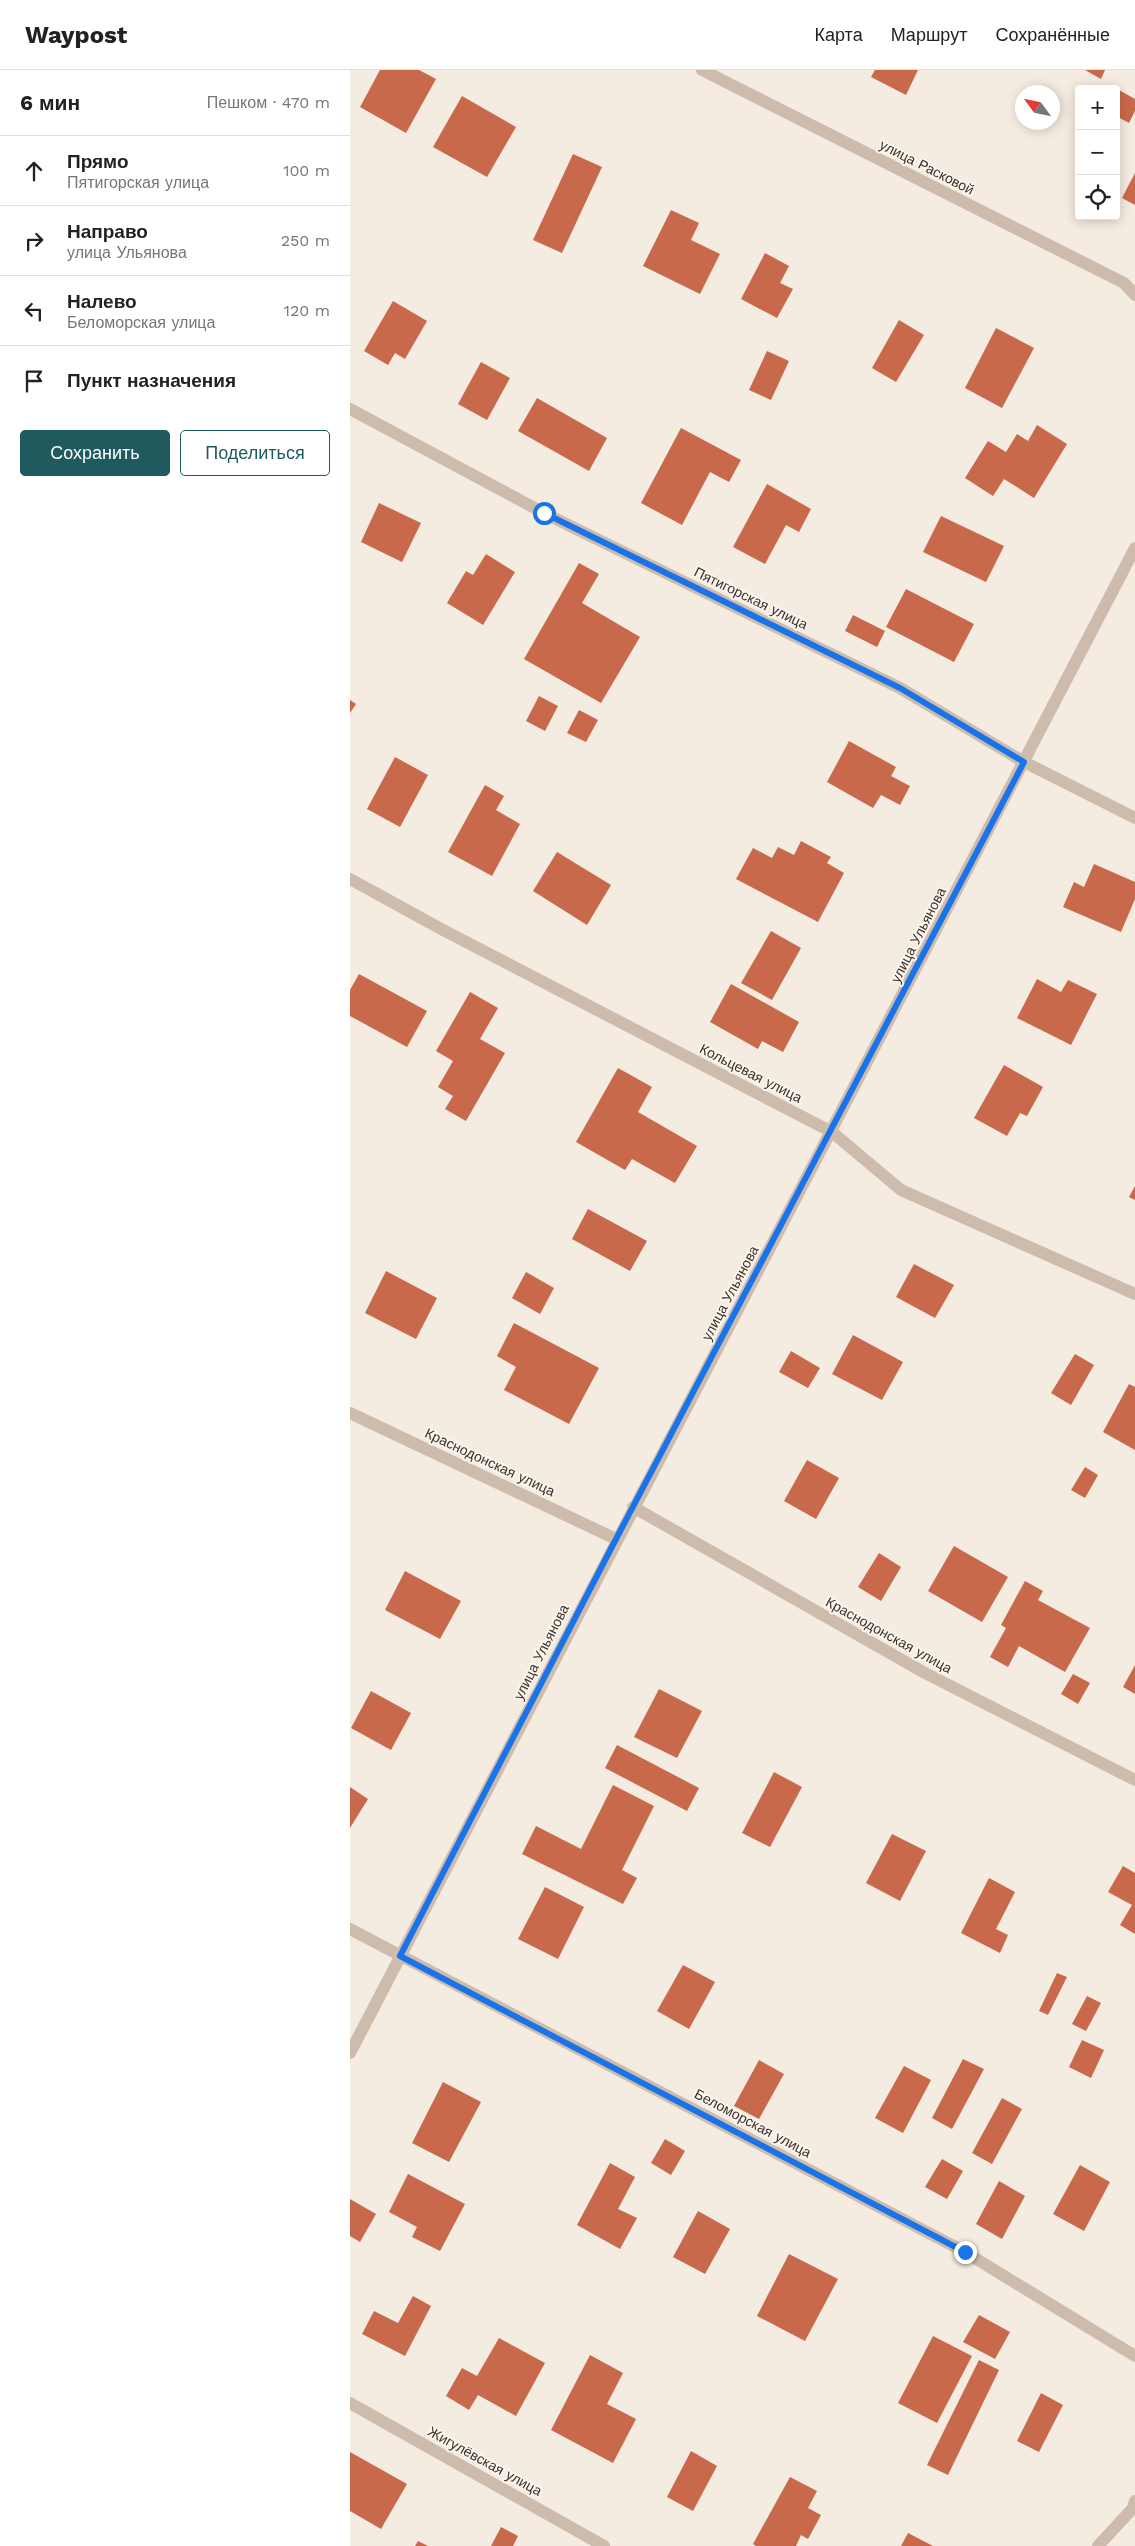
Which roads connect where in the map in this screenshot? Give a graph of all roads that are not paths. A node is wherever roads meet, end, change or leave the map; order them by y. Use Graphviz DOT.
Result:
graph roads {
  1 [pos="702,70"];
  2 [pos="1135,295"];
  3 [pos="350,409"];
  4 [pos="1135,548"];
  5 [pos="1024,762"];
  6 [pos="1135,818"];
  7 [pos="350,879"];
  8 [pos="832,1132"];
  9 [pos="1135,1294"];
  10 [pos="350,1413"];
  11 [pos="633,1507"];
  12 [pos="616,1539"];
  13 [pos="1135,1780"];
  14 [pos="350,1929"];
  15 [pos="400,1956"];
  16 [pos="350,2053"];
  17 [pos="1135,2356"];
  18 [pos="350,2403"];
  19 [pos="1135,2501"];
  20 [pos="604,2546"];
  21 [pos="1098,2546"];
  1 -- 2 [label="street, улица Расковой"];
  3 -- 5 [label="street, Пятигорская улица"];
  4 -- 5 [label="street, улица Ульянова"];
  5 -- 6 [label="street, Пятигорская улица"];
  5 -- 8 [label="street, улица Ульянова"];
  7 -- 8 [label="street, Кольцевая улица"];
  8 -- 9 [label="street, Кольцевая улица"];
  8 -- 11 [label="street, улица Ульянова"];
  10 -- 12 [label="street, Краснодонская улица"];
  11 -- 12 [label="street, улица Ульянова"];
  11 -- 13 [label="street, Краснодонская улица"];
  12 -- 15 [label="street, улица Ульянова"];
  14 -- 15 [label="street, Беломорская улица"];
  15 -- 16 [label="street, улица Ульянова"];
  15 -- 17 [label="street, Беломорская улица"];
  18 -- 20 [label="street, Жигулёвская улица"];
  19 -- 21 [label="street"];
}
